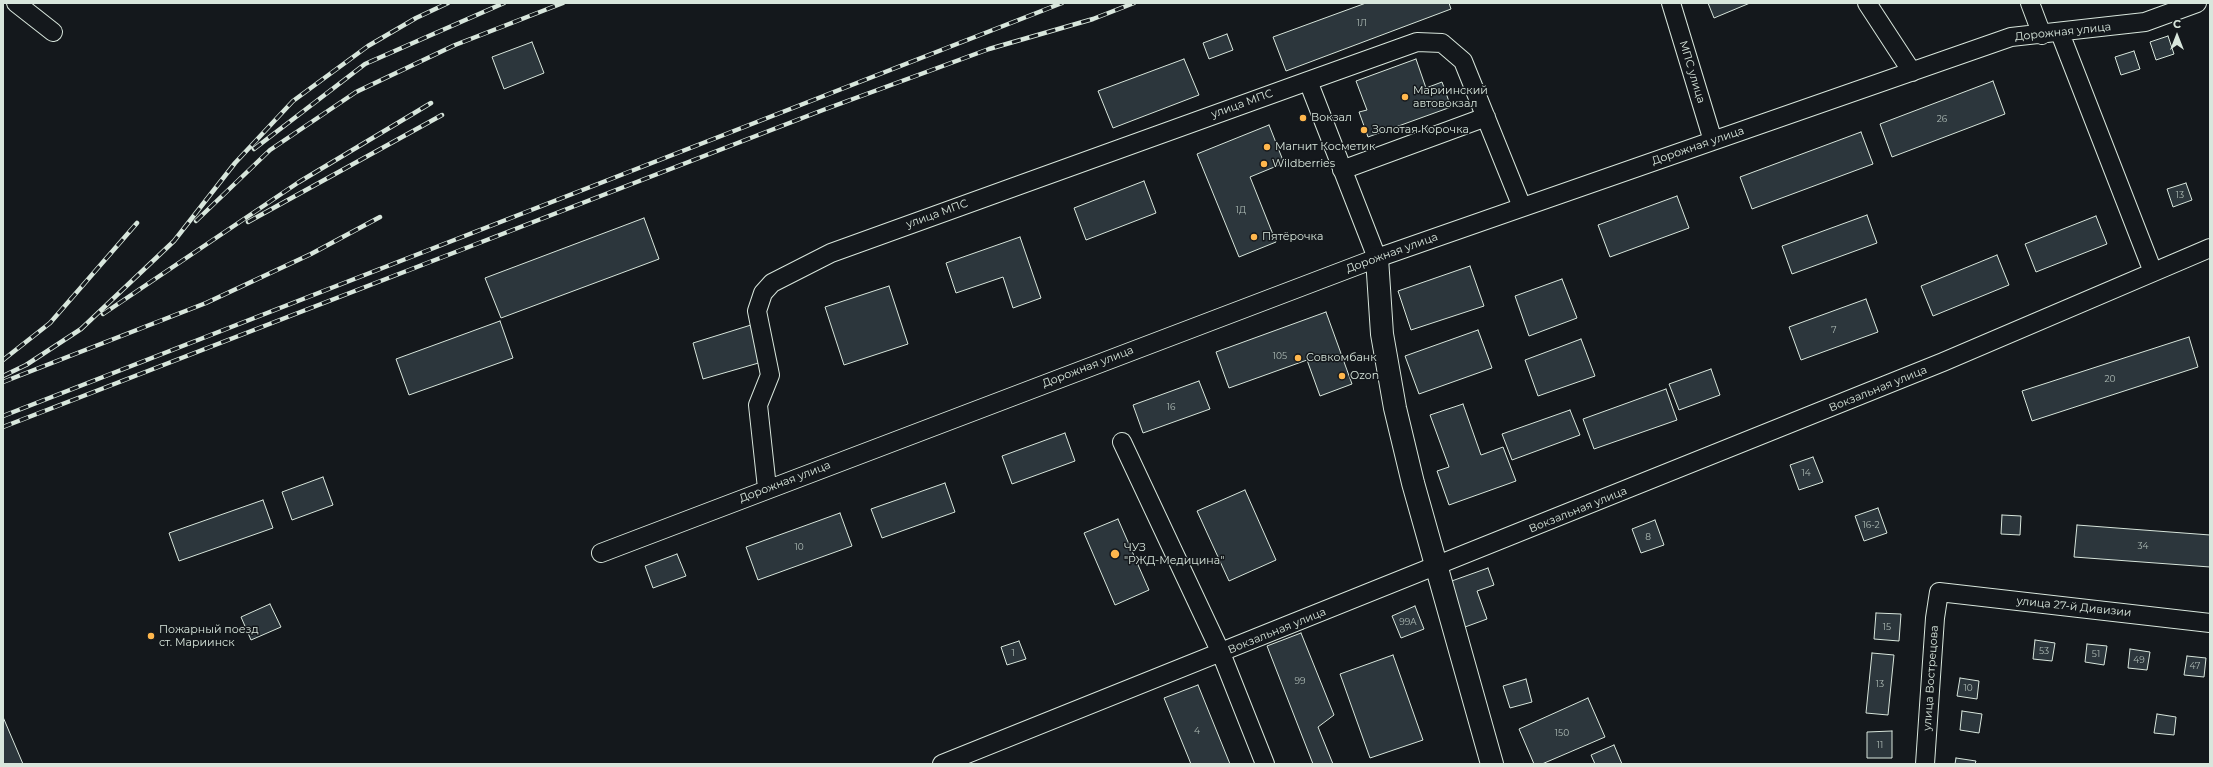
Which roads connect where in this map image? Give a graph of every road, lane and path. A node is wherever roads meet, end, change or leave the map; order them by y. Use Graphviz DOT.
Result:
graph roads {
  1 [pos="16,3"];
  2 [pos="1671,3"];
  3 [pos="1867,3"];
  4 [pos="2030,3"];
  5 [pos="2193,4"];
  6 [pos="53,32"];
  7 [pos="2051,34"];
  8 [pos="1912,72"];
  9 [pos="1308,80"];
  10 [pos="1486,117"];
  11 [pos="1713,141"];
  12 [pos="1342,170"];
  13 [pos="1522,207"];
  14 [pos="2210,248"];
  15 [pos="1376,258"];
  16 [pos="2153,272"];
  17 [pos="1122,442"];
  18 [pos="767,488"];
  19 [pos="601,553"];
  20 [pos="1436,567"];
  21 [pos="1939,592"];
  22 [pos="2210,623"];
  23 [pos="1221,653"];
  24 [pos="942,764"];
  25 [pos="1265,764"];
  26 [pos="1492,764"];
  27 [pos="1925,764"];
  1 -- 6 [label="street"];
  2 -- 11 [label="street, МПС улица"];
  3 -- 8 [label="street"];
  4 -- 7 [label="street"];
  5 -- 7 [label="street, Дорожная улица"];
  7 -- 8 [label="street, Дорожная улица"];
  7 -- 16 [label="street"];
  8 -- 11 [label="street, Дорожная улица"];
  9 -- 10 [label="street, улица МПС"];
  9 -- 12 [label="street"];
  9 -- 18 [label="street, улица МПС"];
  10 -- 12 [label="street"];
  10 -- 13 [label="street, улица МПС"];
  11 -- 13 [label="street, Дорожная улица"];
  12 -- 15 [label="street"];
  13 -- 15 [label="street, Дорожная улица"];
  14 -- 16 [label="street, Вокзальная улица"];
  15 -- 18 [label="street, Дорожная улица"];
  15 -- 20 [label="main road"];
  16 -- 20 [label="street, Вокзальная улица"];
  17 -- 23 [label="street"];
  18 -- 19 [label="street, Дорожная улица"];
  20 -- 23 [label="street, Вокзальная улица"];
  20 -- 26 [label="main road"];
  21 -- 22 [label="street, улица 27-й Дивизии"];
  21 -- 27 [label="street, улица Вострецова"];
  23 -- 24 [label="street, Вокзальная улица"];
  23 -- 25 [label="street"];
}
